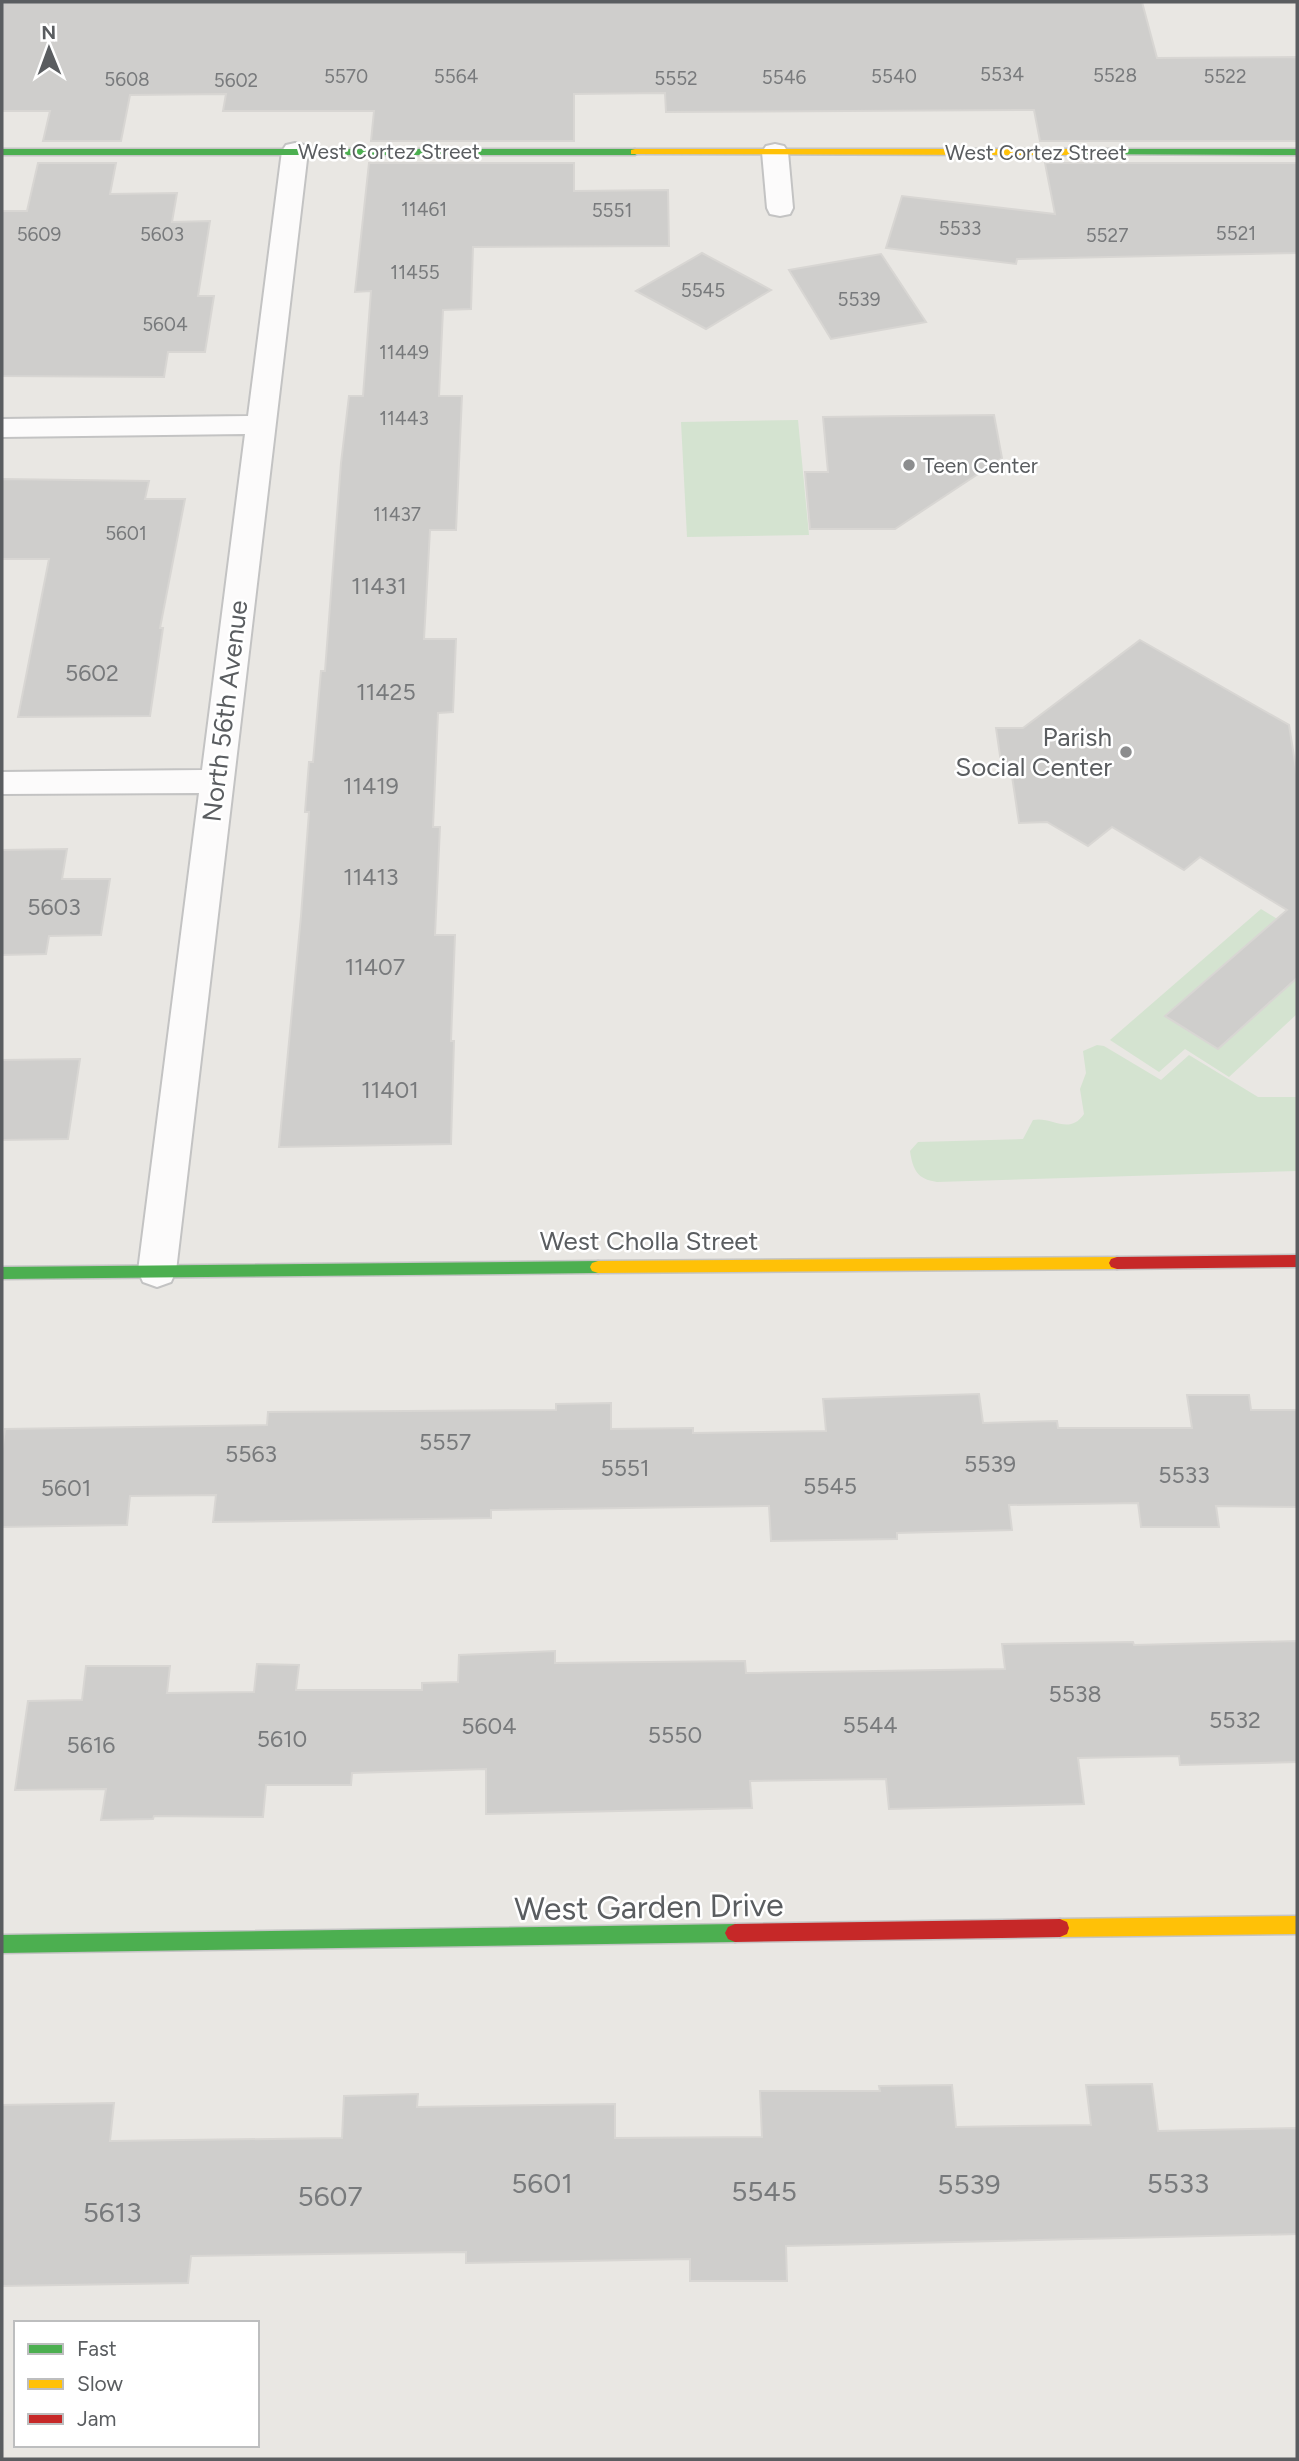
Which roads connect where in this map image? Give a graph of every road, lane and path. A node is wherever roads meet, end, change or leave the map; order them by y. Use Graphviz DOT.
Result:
graph roads {
  1 [pos="295,151"];
  2 [pos="2,152"];
  3 [pos="775,152"];
  4 [pos="1297,152"];
  5 [pos="780,208"];
  6 [pos="260,425"];
  7 [pos="2,428"];
  8 [pos="217,780"];
  9 [pos="2,783"];
  10 [pos="1297,1261"];
  11 [pos="158,1271"];
  12 [pos="2,1273"];
  13 [pos="1297,1925"];
  14 [pos="2,1944"];
  1 -- 2 [label="street, West Cortez Street"];
  1 -- 3 [label="street, West Cortez Street"];
  1 -- 6 [label="street, North 56th Avenue"];
  3 -- 4 [label="street, West Cortez Street"];
  3 -- 5 [label="street"];
  6 -- 7 [label="street"];
  6 -- 8 [label="street, North 56th Avenue"];
  8 -- 9 [label="street"];
  8 -- 11 [label="street, North 56th Avenue"];
  10 -- 11 [label="street, West Cholla Street"];
  11 -- 12 [label="street, West Cholla Street"];
  13 -- 14 [label="street, West Garden Drive"];
}
